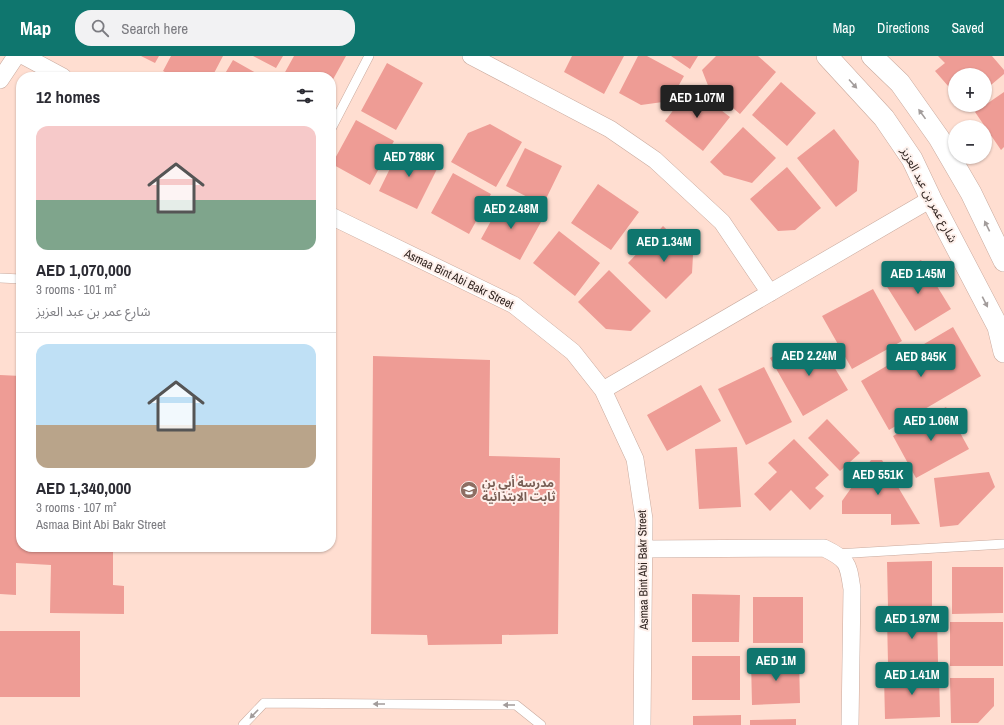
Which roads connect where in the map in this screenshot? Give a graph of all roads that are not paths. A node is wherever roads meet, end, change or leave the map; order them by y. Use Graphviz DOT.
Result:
graph roads {
  1 [pos="16,56"];
  2 [pos="24,56"];
  3 [pos="369,56"];
  4 [pos="471,56"];
  5 [pos="827,56"];
  6 [pos="872,56"];
  7 [pos="54,72"];
  8 [pos="0,80"];
  9 [pos="336,119"];
  10 [pos="931,199"];
  11 [pos="336,218"];
  12 [pos="1004,261"];
  13 [pos="0,278"];
  14 [pos="16,279"];
  15 [pos="770,293"];
  16 [pos="1004,352"];
  17 [pos="603,390"];
  18 [pos="1004,544"];
  19 [pos="644,549"];
  20 [pos="835,554"];
  21 [pos="243,725"];
  22 [pos="541,725"];
  23 [pos="642,725"];
  24 [pos="850,725"];
  1 -- 8 [label="street"];
  2 -- 7 [label="street"];
  3 -- 9 [label="lane"];
  4 -- 15 [label="street"];
  5 -- 10 [label="street, شارع عمر بن عبد العزيز, one-way"];
  12 -- 6 [label="street, one-way"];
  10 -- 15 [label="street"];
  10 -- 16 [label="street, شارع عمر بن عبد العزيز, one-way"];
  11 -- 17 [label="street, Asmaa Bint Abi Bakr Street"];
  13 -- 14 [label="lane"];
  15 -- 17 [label="street"];
  17 -- 19 [label="street, Asmaa Bint Abi Bakr Street"];
  18 -- 20 [label="lane"];
  19 -- 20 [label="street"];
  19 -- 23 [label="street, Asmaa Bint Abi Bakr Street"];
  20 -- 24 [label="street"];
  22 -- 21 [label="lane, one-way"];
}
